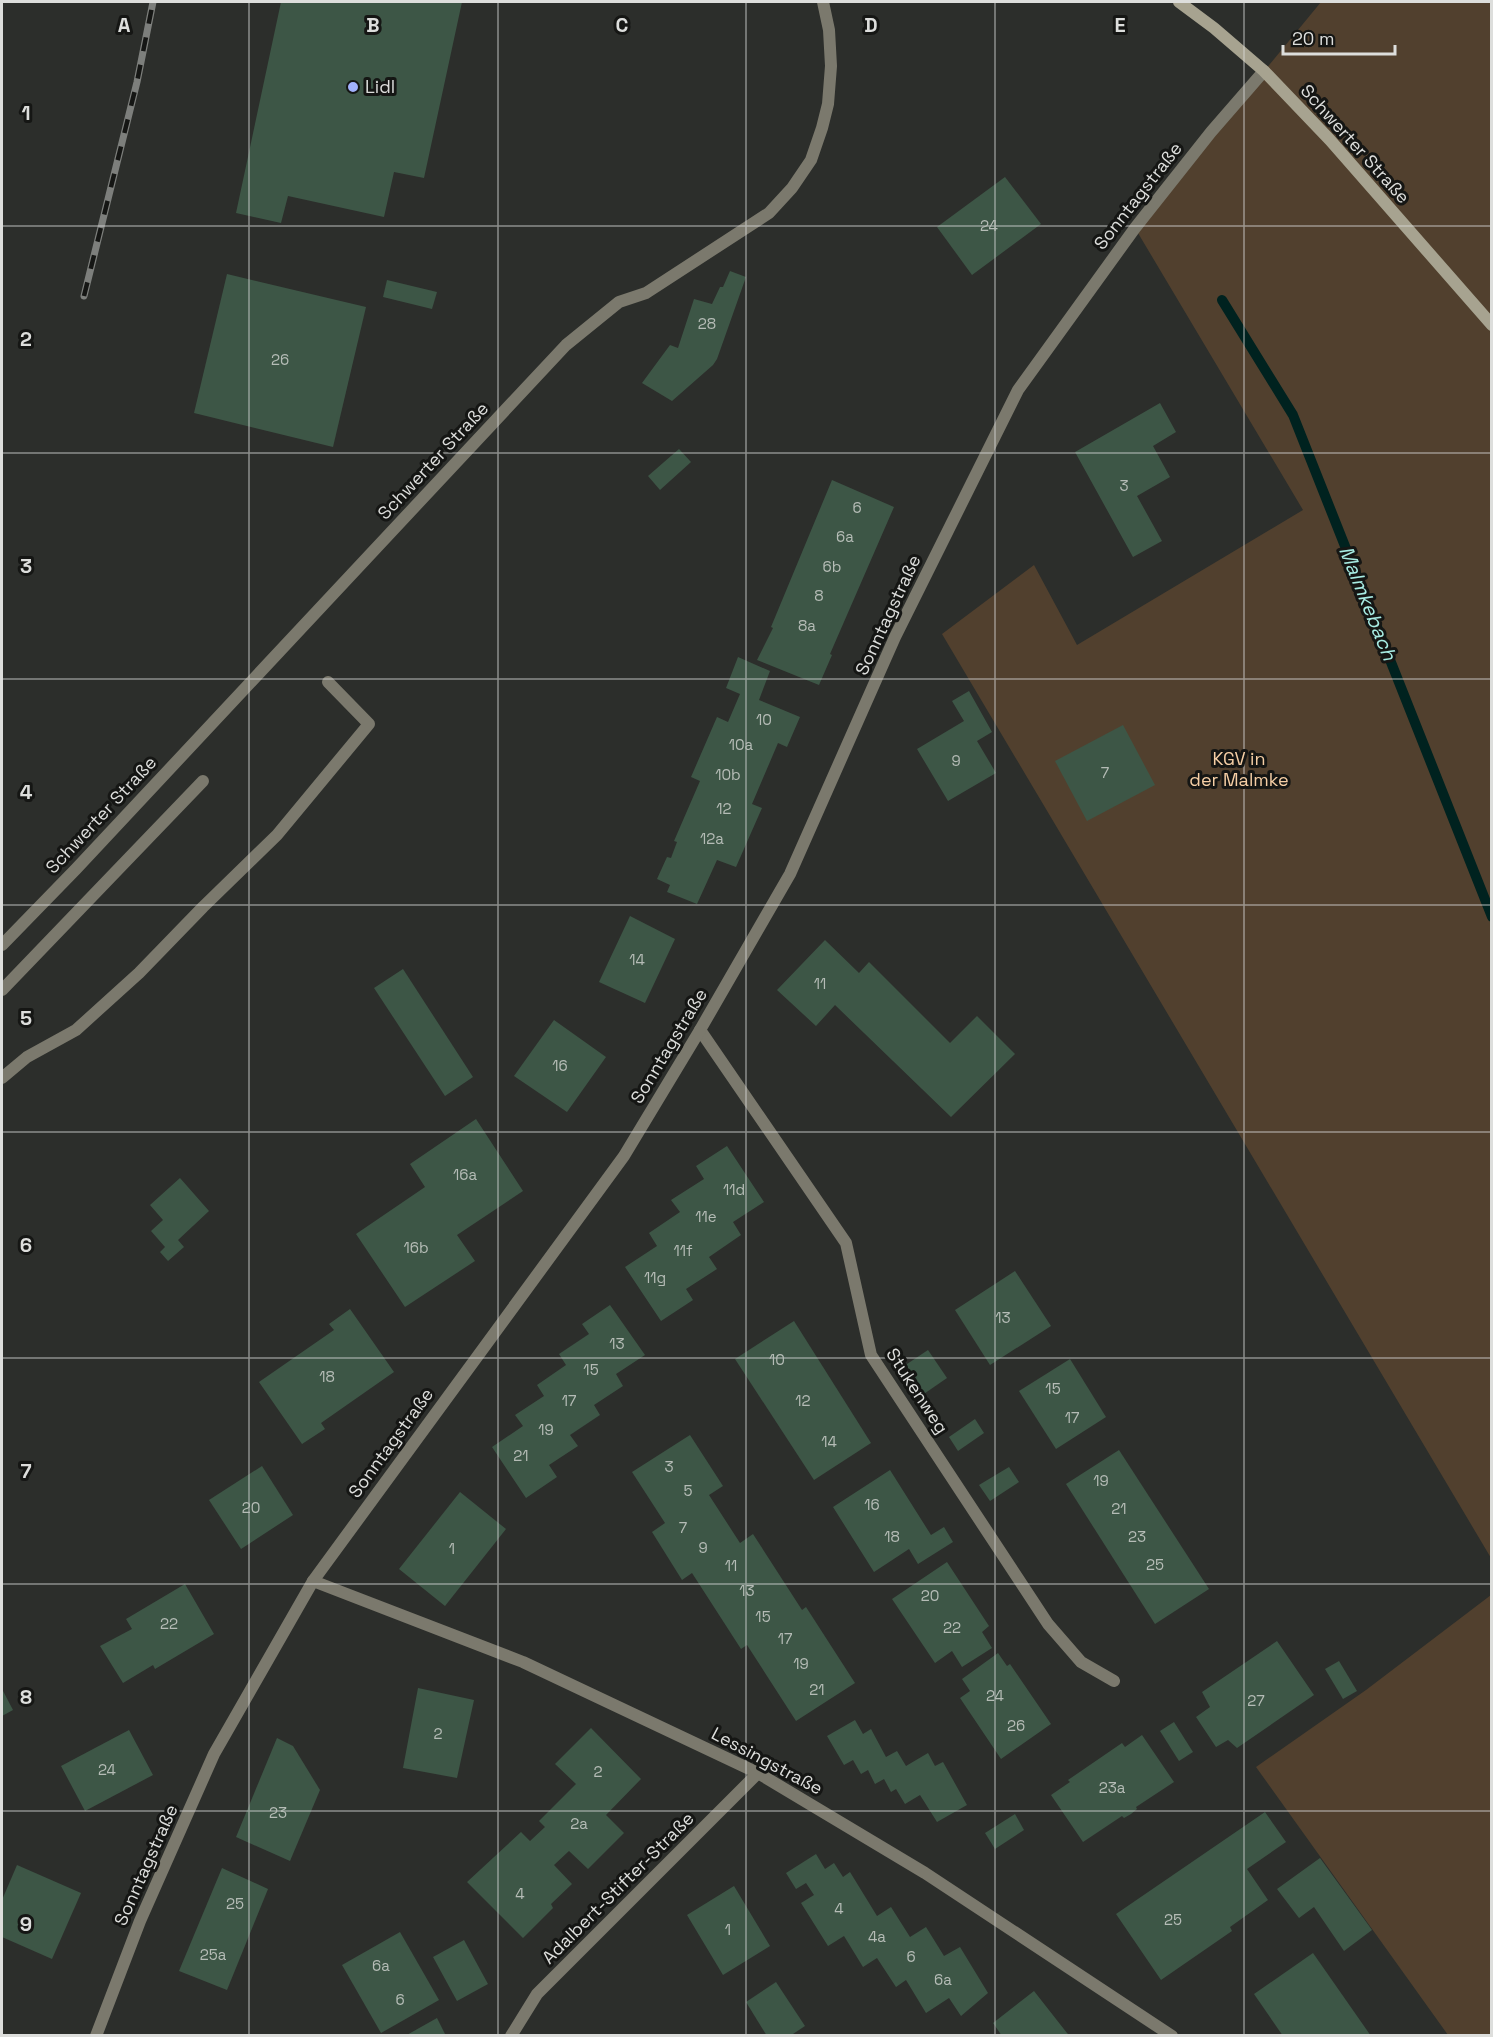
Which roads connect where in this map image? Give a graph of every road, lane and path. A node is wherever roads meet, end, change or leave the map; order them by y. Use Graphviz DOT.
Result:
graph roads {
  1 [pos="824,2"];
  2 [pos="1179,2"];
  3 [pos="1264,71"];
  4 [pos="1491,325"];
  5 [pos="328,682"];
  6 [pos="203,781"];
  7 [pos="2,945"];
  8 [pos="2,990"];
  9 [pos="700,1030"];
  10 [pos="2,1078"];
  11 [pos="313,1581"];
  12 [pos="1114,1681"];
  13 [pos="758,1773"];
  14 [pos="96,2036"];
  15 [pos="511,2036"];
  16 [pos="1172,2036"];
  1 -- 7 [label="street, Schwerter Straße"];
  2 -- 3 [label="main road, Schwerter Straße"];
  3 -- 4 [label="main road, Schwerter Straße"];
  3 -- 9 [label="street, Sonntagstraße"];
  5 -- 10 [label="street"];
  6 -- 8 [label="street"];
  9 -- 11 [label="street, Sonntagstraße"];
  9 -- 12 [label="street, Stukenweg"];
  11 -- 13 [label="street, Lessingstraße"];
  11 -- 14 [label="street, Sonntagstraße"];
  13 -- 15 [label="street, Adalbert-Stifter-Straße"];
  13 -- 16 [label="street, Lessingstraße"];
}
